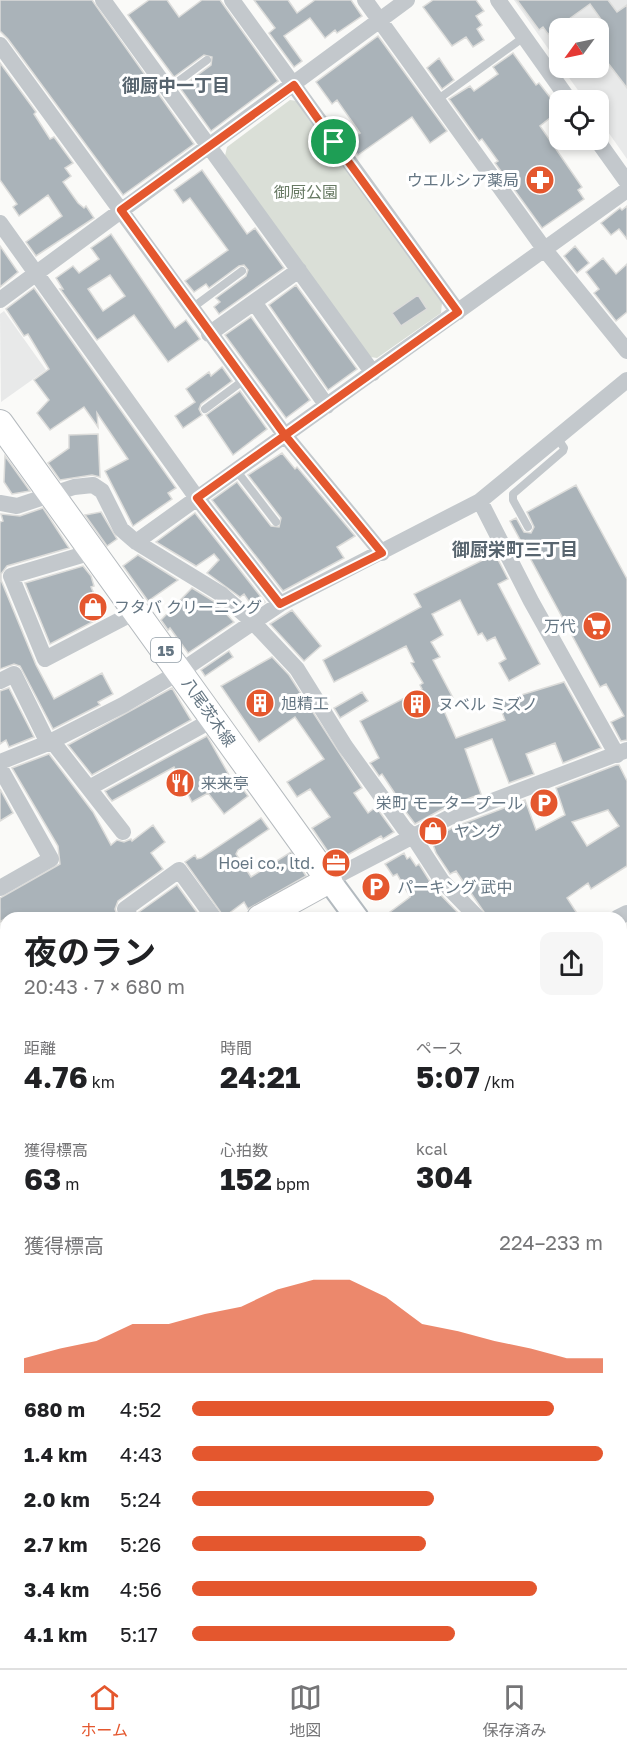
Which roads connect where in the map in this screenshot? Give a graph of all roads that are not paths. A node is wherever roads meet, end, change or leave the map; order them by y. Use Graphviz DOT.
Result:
graph roads {
  1 [pos="103,0"];
  2 [pos="232,0"];
  3 [pos="365,0"];
  4 [pos="407,0"];
  5 [pos="498,0"];
  6 [pos="380,20"];
  7 [pos="524,38"];
  8 [pos="0,45"];
  9 [pos="207,60"];
  10 [pos="294,85"];
  11 [pos="168,89"];
  12 [pos="562,90"];
  13 [pos="437,100"];
  14 [pos="210,146"];
  15 [pos="604,150"];
  16 [pos="627,182"];
  17 [pos="627,190"];
  18 [pos="121,210"];
  19 [pos="0,223"];
  20 [pos="545,250"];
  21 [pos="299,270"];
  22 [pos="242,271"];
  23 [pos="37,273"];
  24 [pos="0,300"];
  25 [pos="254,303"];
  26 [pos="191,308"];
  27 [pos="458,312"];
  28 [pos="210,334"];
  29 [pos="627,351"];
  30 [pos="373,374"];
  31 [pos="244,380"];
  32 [pos="627,380"];
  33 [pos="327,406"];
  34 [pos="205,409"];
  35 [pos="0,423"];
  36 [pos="284,434"];
  37 [pos="557,437"];
  38 [pos="236,470"];
  39 [pos="50,494"];
  40 [pos="197,498"];
  41 [pos="480,501"];
  42 [pos="0,503"];
  43 [pos="276,522"];
  44 [pos="528,527"];
  45 [pos="136,542"];
  46 [pos="92,552"];
  47 [pos="382,553"];
  48 [pos="5,578"];
  49 [pos="280,604"];
  50 [pos="136,611"];
  51 [pos="252,621"];
  52 [pos="181,672"];
  53 [pos="0,681"];
  54 [pos="214,719"];
  55 [pos="50,742"];
  56 [pos="622,753"];
  57 [pos="0,762"];
  58 [pos="0,768"];
  59 [pos="89,788"];
  60 [pos="123,832"];
  61 [pos="412,835"];
  62 [pos="328,880"];
  63 [pos="0,888"];
  64 [pos="127,912"];
  65 [pos="210,912"];
  66 [pos="271,912"];
  67 [pos="352,912"];
  68 [pos="471,912"];
  1 -- 11 [label="street"];
  2 -- 10 [label="street"];
  3 -- 6 [label="street"];
  4 -- 6 [label="street"];
  5 -- 7 [label="street"];
  6 -- 10 [label="street"];
  6 -- 13 [label="street"];
  7 -- 12 [label="street"];
  7 -- 13 [label="lane"];
  8 -- 18 [label="street"];
  9 -- 11 [label="lane"];
  10 -- 14 [label="street"];
  10 -- 27 [label="street"];
  11 -- 14 [label="street"];
  13 -- 20 [label="street"];
  14 -- 18 [label="street"];
  14 -- 21 [label="street"];
  15 -- 16 [label="street"];
  17 -- 20 [label="street"];
  18 -- 23 [label="street"];
  18 -- 26 [label="street"];
  19 -- 23 [label="street"];
  20 -- 27 [label="street"];
  20 -- 29 [label="street"];
  21 -- 25 [label="street"];
  21 -- 30 [label="street"];
  22 -- 26 [label="lane"];
  23 -- 24 [label="street"];
  23 -- 40 [label="street"];
  25 -- 28 [label="street"];
  25 -- 33 [label="street"];
  26 -- 28 [label="street"];
  27 -- 30 [label="street"];
  28 -- 31 [label="street"];
  30 -- 33 [label="street"];
  31 -- 34 [label="lane"];
  31 -- 36 [label="street"];
  32 -- 37 [label="street"];
  33 -- 36 [label="street"];
  35 -- 39 [label="main road, 八尾茨木線 / 15"];
  36 -- 38 [label="street"];
  36 -- 47 [label="street"];
  37 -- 41 [label="street"];
  37 -- 44 [label="lane"];
  38 -- 40 [label="street"];
  38 -- 43 [label="lane"];
  39 -- 42 [label="street"];
  39 -- 45 [label="street"];
  39 -- 46 [label="main road, 八尾茨木線 / 15"];
  40 -- 45 [label="street"];
  40 -- 49 [label="street"];
  41 -- 47 [label="street"];
  41 -- 56 [label="street"];
  45 -- 51 [label="street"];
  46 -- 48 [label="street"];
  46 -- 50 [label="main road, 八尾茨木線 / 15"];
  47 -- 49 [label="street"];
  48 -- 50 [label="street"];
  49 -- 51 [label="street"];
  50 -- 52 [label="main road, 八尾茨木線 / 15"];
  51 -- 52 [label="street"];
  51 -- 61 [label="street"];
  52 -- 54 [label="main road, 八尾茨木線 / 15"];
  52 -- 55 [label="street"];
  53 -- 55 [label="street"];
  54 -- 59 [label="street"];
  54 -- 62 [label="main road, 八尾茨木線 / 15"];
  55 -- 57 [label="street"];
  55 -- 59 [label="street"];
  56 -- 61 [label="street"];
  58 -- 63 [label="street"];
  59 -- 60 [label="street"];
  61 -- 62 [label="street"];
  61 -- 68 [label="street"];
  62 -- 66 [label="main road"];
  62 -- 67 [label="main road"];
  64 -- 65 [label="street"];
}
